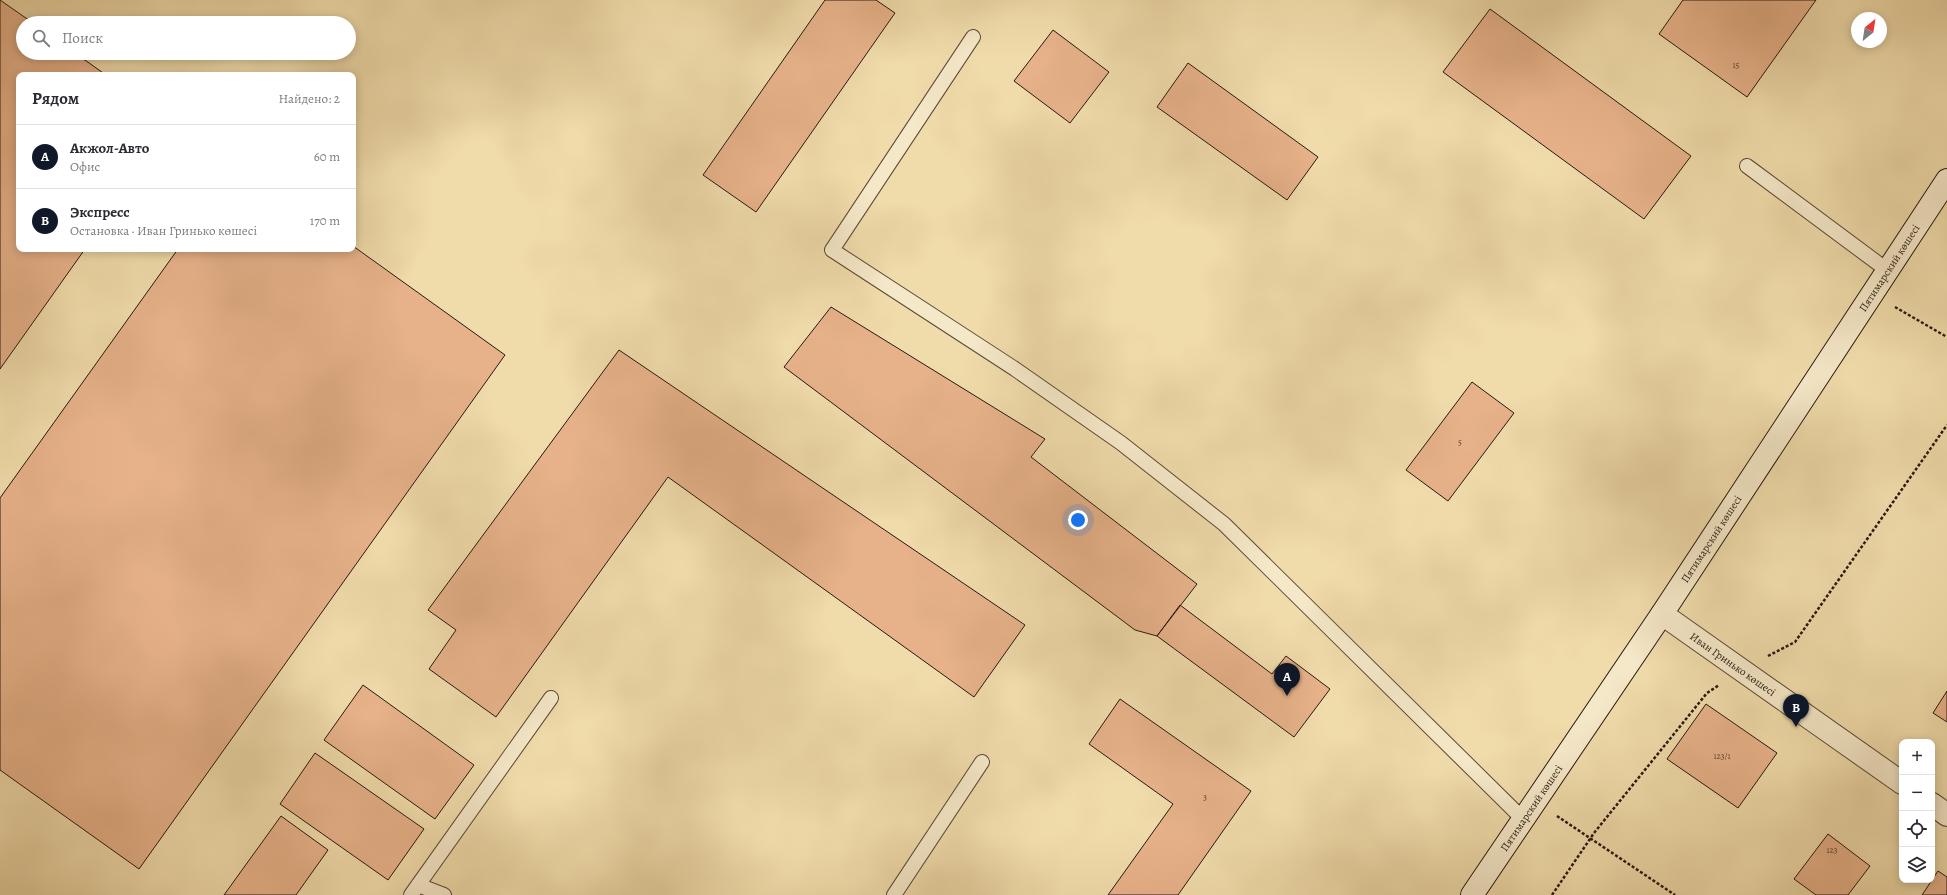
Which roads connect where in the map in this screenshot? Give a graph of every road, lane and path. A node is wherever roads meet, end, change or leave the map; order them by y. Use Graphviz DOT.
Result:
graph roads {
  1 [pos="973,37"];
  2 [pos="1747,166"];
  3 [pos="1947,180"];
  4 [pos="1887,270"];
  5 [pos="1871,294"];
  6 [pos="1947,337"];
  7 [pos="1662,614"];
  8 [pos="551,698"];
  9 [pos="982,762"];
  10 [pos="1899,781"];
  11 [pos="1535,801"];
  12 [pos="1935,806"];
  13 [pos="1947,815"];
  14 [pos="1523,819"];
  15 [pos="414,890"];
  16 [pos="444,895"];
  17 [pos="894,895"];
  18 [pos="1472,895"];
  19 [pos="1675,895"];
  1 -- 14 [label="lane"];
  2 -- 4 [label="lane"];
  3 -- 4 [label="main road, Пятимарский көшесі"];
  4 -- 5 [label="main road, Пятимарский көшесі"];
  5 -- 6 [label="path"];
  5 -- 7 [label="main road, Пятимарский көшесі"];
  7 -- 10 [label="main road, Иван Гринько көшесі"];
  7 -- 11 [label="main road, Пятимарский көшесі"];
  8 -- 15 [label="lane"];
  9 -- 17 [label="lane"];
  11 -- 14 [label="main road, Пятимарский көшесі"];
  11 -- 19 [label="path"];
  12 -- 13 [label="main road"];
  14 -- 18 [label="main road, Пятимарский көшесі"];
  15 -- 16 [label="lane"];
}
